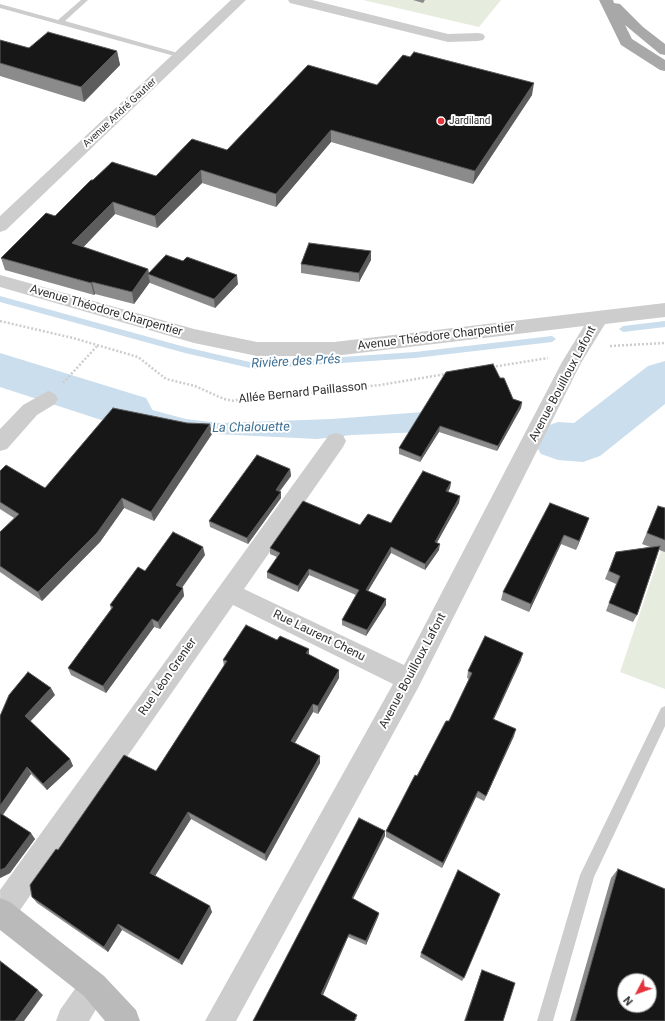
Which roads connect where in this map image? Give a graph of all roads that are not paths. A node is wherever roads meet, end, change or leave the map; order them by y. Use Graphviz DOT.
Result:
graph roads {
  1 [pos="85,0"];
  2 [pos="239,0"];
  3 [pos="295,0"];
  4 [pos="607,0"];
  5 [pos="0,6"];
  6 [pos="60,22"];
  7 [pos="478,37"];
  8 [pos="665,51"];
  9 [pos="181,55"];
  10 [pos="665,67"];
  11 [pos="0,226"];
  12 [pos="0,281"];
  13 [pos="665,310"];
  14 [pos="599,317"];
  15 [pos="48,399"];
  16 [pos="336,441"];
  17 [pos="0,442"];
  18 [pos="228,592"];
  19 [pos="409,680"];
  20 [pos="665,712"];
  21 [pos="1,912"];
  22 [pos="94,986"];
  23 [pos="72,1021"];
  24 [pos="125,1021"];
  25 [pos="220,1021"];
  26 [pos="545,1021"];
  1 -- 6 [label="lane"];
  2 -- 9 [label="street, Avenue André Gautier"];
  3 -- 7 [label="street"];
  4 -- 8 [label="main road"];
  4 -- 10 [label="main road"];
  5 -- 6 [label="lane"];
  6 -- 9 [label="lane"];
  9 -- 11 [label="street, Avenue André Gautier"];
  12 -- 14 [label="street, Avenue Théodore Charpentier"];
  13 -- 14 [label="street, Avenue Théodore Charpentier"];
  14 -- 19 [label="street, Avenue Bouilloux Lafont"];
  15 -- 17 [label="street"];
  16 -- 18 [label="street, Rue Léon Grenier"];
  18 -- 19 [label="street, Rue Laurent Chenu"];
  18 -- 21 [label="street, Rue Léon Grenier"];
  19 -- 25 [label="street, Avenue Bouilloux Lafont"];
  20 -- 26 [label="lane"];
  21 -- 22 [label="street"];
  22 -- 23 [label="street"];
  22 -- 24 [label="street"];
}
